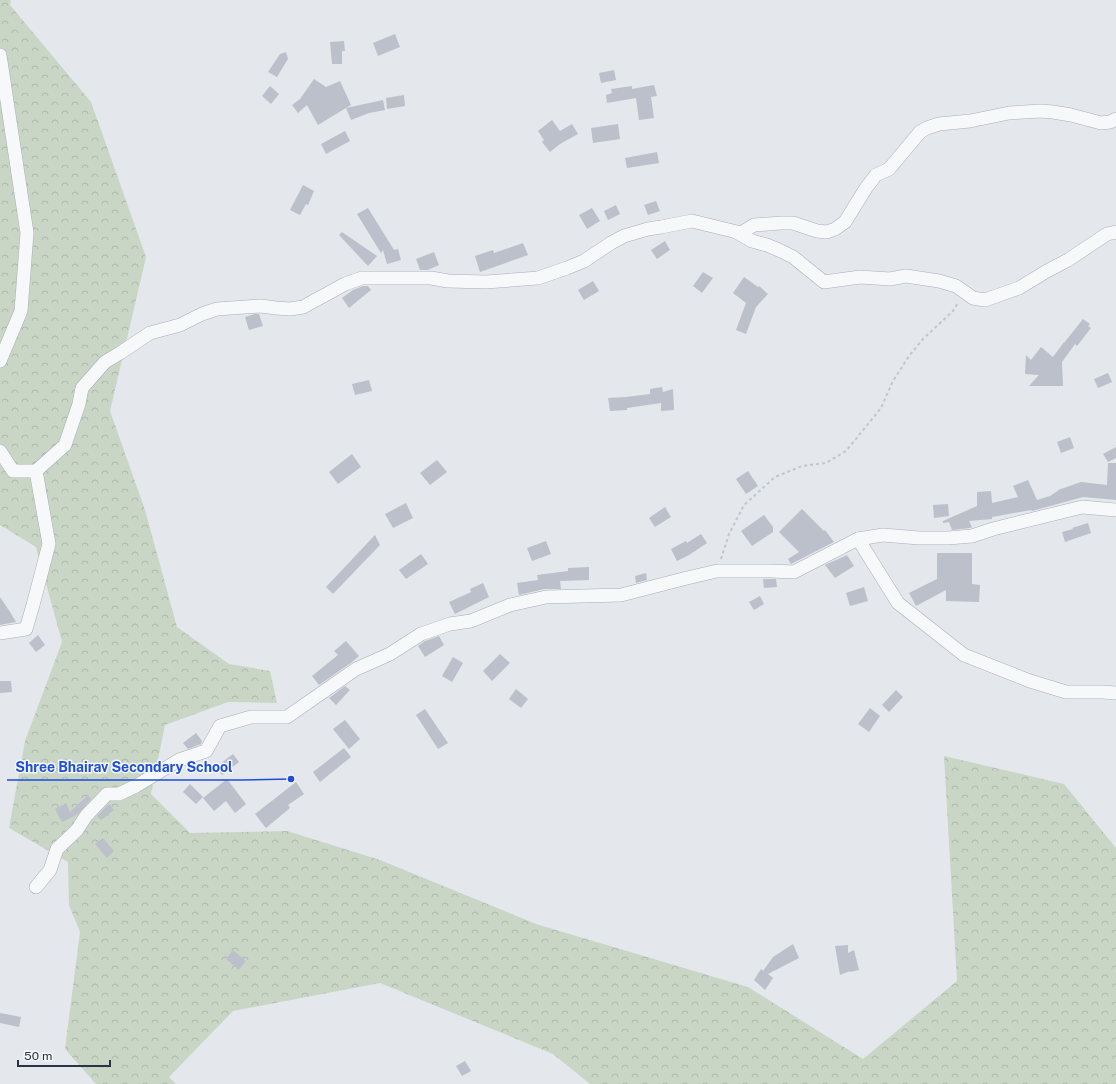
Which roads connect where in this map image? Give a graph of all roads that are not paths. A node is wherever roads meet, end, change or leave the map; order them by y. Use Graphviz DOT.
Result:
graph roads {
  1 [pos="0,55"];
  2 [pos="1116,119"];
  3 [pos="1116,232"];
  4 [pos="738,233"];
  5 [pos="0,360"];
  6 [pos="0,451"];
  7 [pos="36,471"];
  8 [pos="1116,510"];
  9 [pos="858,539"];
  10 [pos="0,633"];
  11 [pos="1116,693"];
  12 [pos="36,887"];
  1 -- 5 [label="street"];
  2 -- 4 [label="street"];
  3 -- 4 [label="street"];
  4 -- 7 [label="street"];
  6 -- 7 [label="street"];
  7 -- 10 [label="street"];
  8 -- 9 [label="street"];
  9 -- 11 [label="street"];
  9 -- 12 [label="street"];
}
